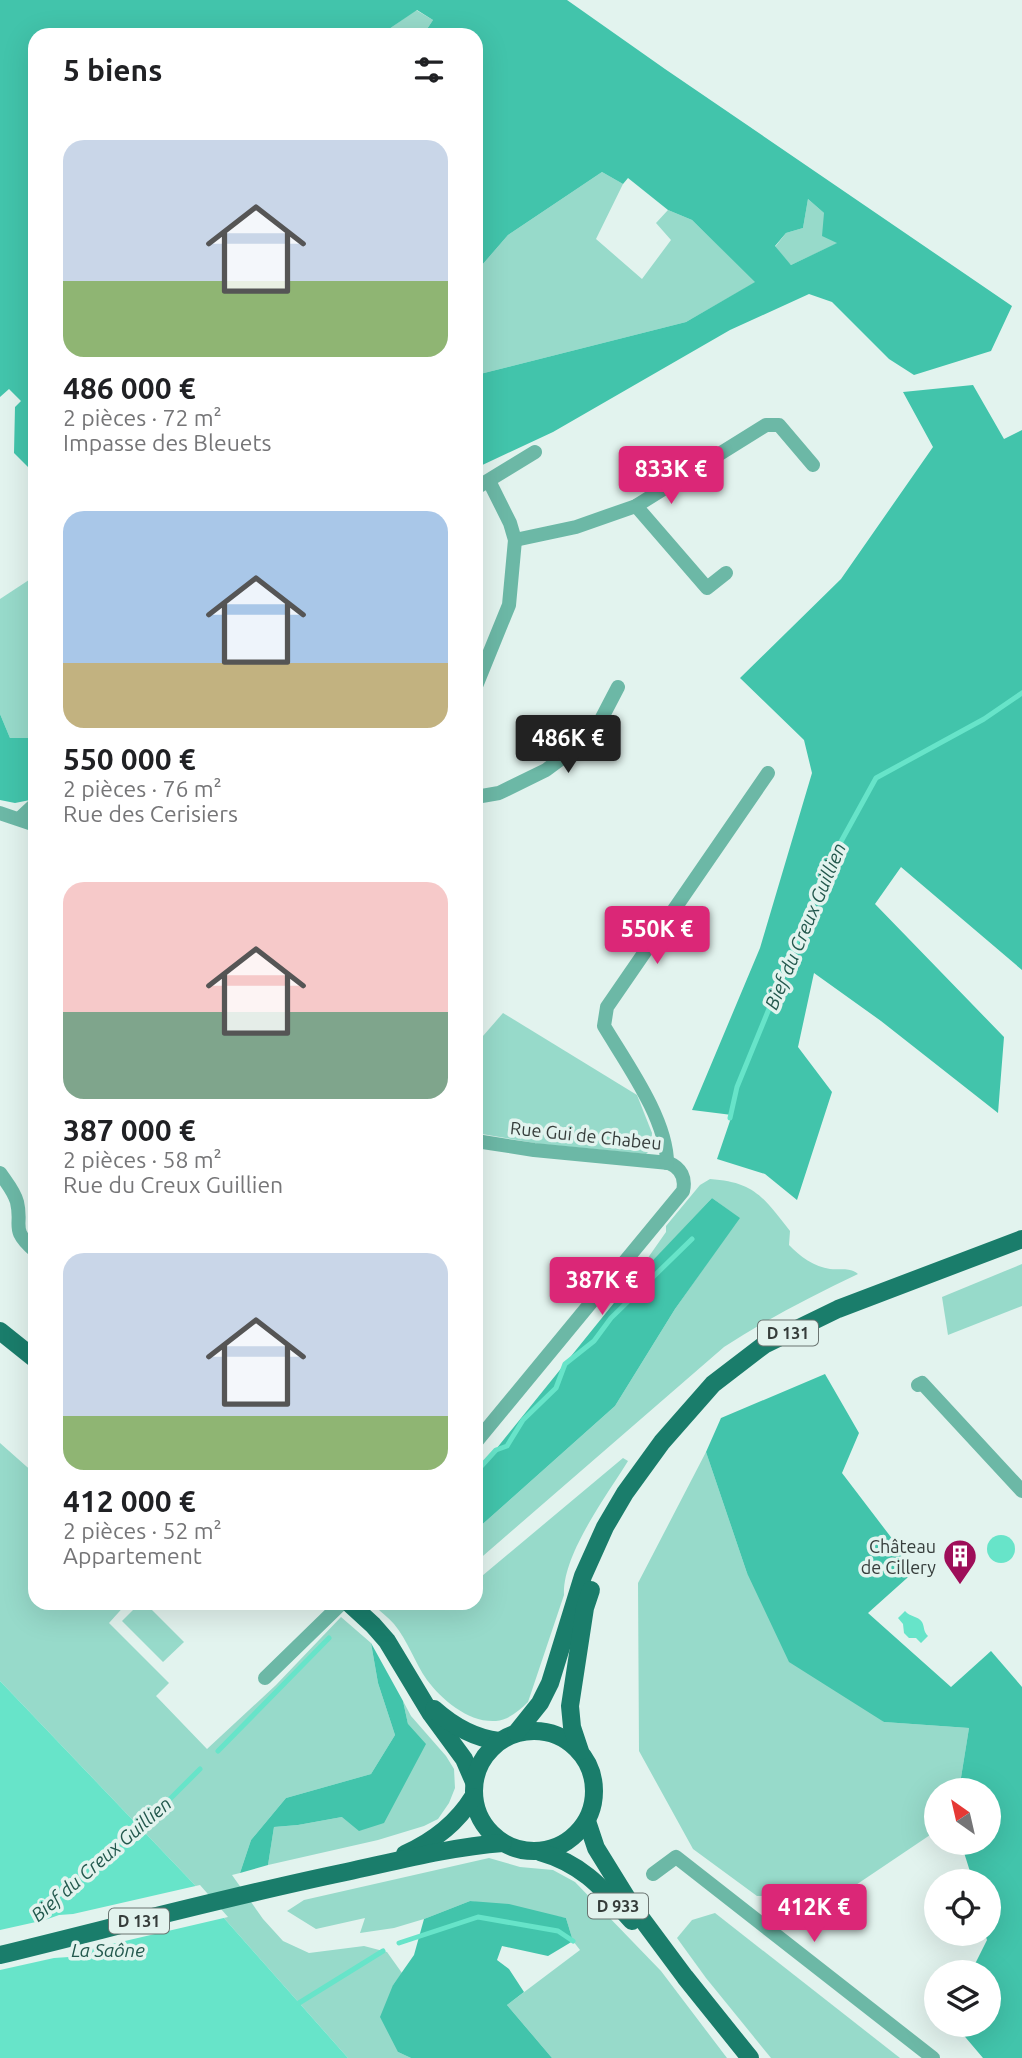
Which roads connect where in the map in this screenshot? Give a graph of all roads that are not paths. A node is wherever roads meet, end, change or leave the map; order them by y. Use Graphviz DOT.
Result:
graph roads {
  1 [pos="535,452"];
  2 [pos="813,464"];
  3 [pos="483,483"];
  4 [pos="483,485"];
  5 [pos="636,506"];
  6 [pos="515,540"];
  7 [pos="726,573"];
  8 [pos="483,655"];
  9 [pos="618,687"];
  10 [pos="768,773"];
  11 [pos="483,796"];
  12 [pos="0,813"];
  13 [pos="28,821"];
  14 [pos="483,1142"];
  15 [pos="667,1163"];
  16 [pos="0,1173"];
  17 [pos="1022,1239"];
  18 [pos="28,1245"];
  19 [pos="0,1331"];
  20 [pos="28,1353"];
  21 [pos="918,1385"];
  22 [pos="483,1434"];
  23 [pos="1022,1491"];
  24 [pos="625,1493"];
  25 [pos="335,1610"];
  26 [pos="357,1610"];
  27 [pos="265,1678"];
  28 [pos="424,1700"];
  29 [pos="516,1733"];
  30 [pos="499,1741"];
  31 [pos="580,1751"];
  32 [pos="474,1789"];
  33 [pos="587,1821"];
  34 [pos="503,1843"];
  35 [pos="540,1852"];
  36 [pos="379,1865"];
  37 [pos="653,1874"];
  38 [pos="0,1955"];
  39 [pos="685,1977"];
  40 [pos="750,2058"];
  41 [pos="933,2058"];
  1 -- 3 [label="street"];
  2 -- 5 [label="street"];
  4 -- 6 [label="street"];
  5 -- 6 [label="street"];
  5 -- 7 [label="street"];
  6 -- 8 [label="street"];
  9 -- 11 [label="street"];
  10 -- 15 [label="street"];
  12 -- 13 [label="street"];
  14 -- 15 [label="street, Rue Gui de Chabeu"];
  15 -- 22 [label="street, Rue Gui de Chabeu"];
  16 -- 18 [label="street"];
  17 -- 24 [label="main road, D 131"];
  19 -- 20 [label="main road"];
  21 -- 23 [label="street"];
  24 -- 29 [label="main road, D 131"];
  24 -- 31 [label="main road, D 131"];
  25 -- 27 [label="street"];
  26 -- 28 [label="main road"];
  28 -- 30 [label="main road"];
  28 -- 32 [label="main road"];
  29 -- 30 [label="main road"];
  29 -- 31 [label="main road"];
  30 -- 32 [label="main road"];
  31 -- 33 [label="main road"];
  32 -- 34 [label="main road"];
  32 -- 36 [label="main road, D 131"];
  33 -- 35 [label="main road"];
  33 -- 39 [label="main road, D 933"];
  34 -- 35 [label="main road"];
  34 -- 36 [label="main road, D 131"];
  35 -- 39 [label="main road, D 933"];
  36 -- 38 [label="main road, D 131"];
  37 -- 41 [label="street"];
  39 -- 40 [label="main road, D 933"];
}
